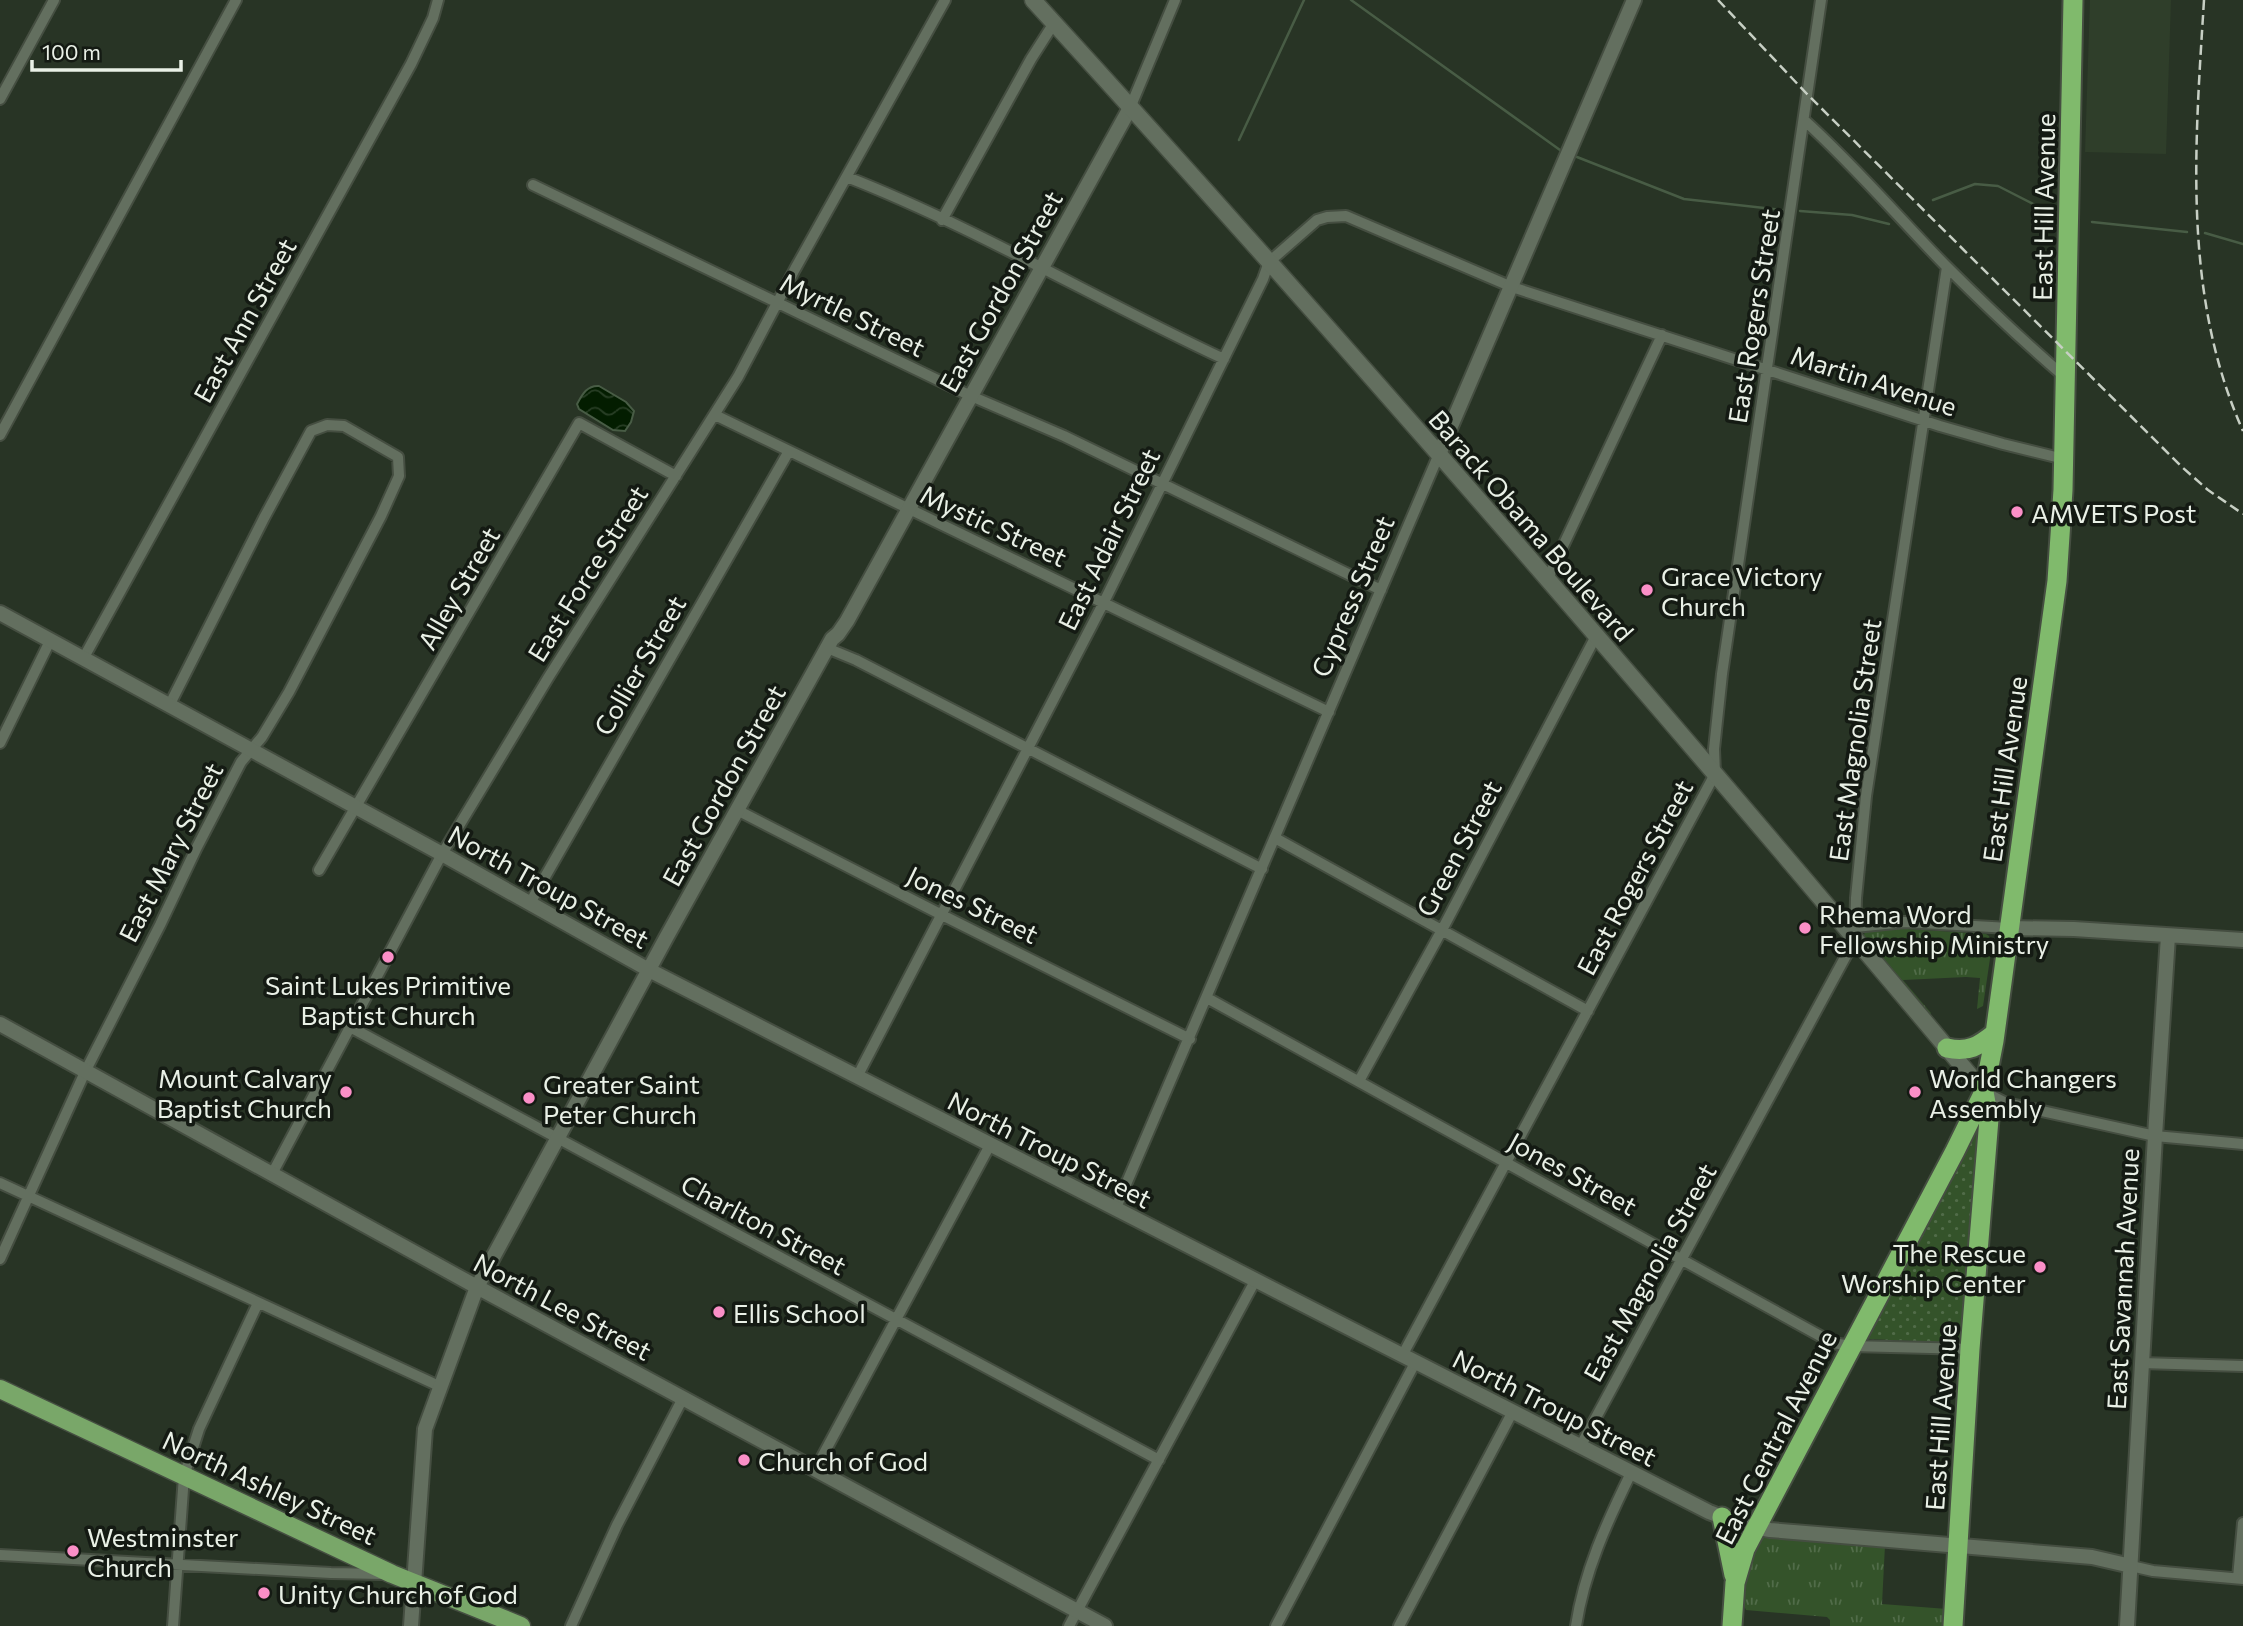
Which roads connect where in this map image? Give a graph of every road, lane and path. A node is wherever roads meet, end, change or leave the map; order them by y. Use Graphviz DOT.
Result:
graph roads {
  1 [pos="54,0"];
  2 [pos="236,0"];
  3 [pos="438,0"];
  4 [pos="945,0"];
  5 [pos="1033,0"];
  6 [pos="1175,0"];
  7 [pos="1634,0"];
  8 [pos="1822,0"];
  9 [pos="2073,0"];
  10 [pos="1054,23"];
  11 [pos="0,99"];
  12 [pos="1130,108"];
  13 [pos="1804,120"];
  14 [pos="847,177"];
  15 [pos="533,185"];
  16 [pos="942,220"];
  17 [pos="1269,262"];
  18 [pos="1947,267"];
  19 [pos="1041,268"];
  20 [pos="1512,287"];
  21 [pos="776,302"];
  22 [pos="1662,335"];
  23 [pos="1224,359"];
  24 [pos="1767,369"];
  25 [pos="2066,378"];
  26 [pos="971,396"];
  27 [pos="715,415"];
  28 [pos="1925,420"];
  29 [pos="0,435"];
  30 [pos="789,452"];
  31 [pos="1440,454"];
  32 [pos="2064,458"];
  33 [pos="676,476"];
  34 [pos="1161,483"];
  35 [pos="908,510"];
  36 [pos="1548,578"];
  37 [pos="1381,590"];
  38 [pos="1104,602"];
  39 [pos="0,613"];
  40 [pos="1596,636"];
  41 [pos="50,641"];
  42 [pos="827,648"];
  43 [pos="83,659"];
  44 [pos="169,706"];
  45 [pos="1329,712"];
  46 [pos="0,743"];
  47 [pos="1029,747"];
  48 [pos="250,750"];
  49 [pos="1715,774"];
  50 [pos="356,807"];
  51 [pos="737,810"];
  52 [pos="1275,838"];
  53 [pos="442,854"];
  54 [pos="1262,869"];
  55 [pos="319,870"];
  56 [pos="530,903"];
  57 [pos="942,915"];
  58 [pos="2009,929"];
  59 [pos="1442,930"];
  60 [pos="1855,933"];
  61 [pos="2168,936"];
  62 [pos="2243,940"];
  63 [pos="649,971"];
  64 [pos="1207,998"];
  65 [pos="1588,1011"];
  66 [pos="0,1024"];
  67 [pos="350,1027"];
  68 [pos="1994,1033"];
  69 [pos="1190,1039"];
  70 [pos="1947,1048"];
  71 [pos="85,1072"];
  72 [pos="858,1077"];
  73 [pos="1359,1081"];
  74 [pos="1984,1092"];
  75 [pos="2155,1136"];
  76 [pos="557,1139"];
  77 [pos="2243,1144"];
  78 [pos="990,1145"];
  79 [pos="1506,1162"];
  80 [pos="272,1174"];
  81 [pos="0,1183"];
  82 [pos="29,1196"];
  83 [pos="1115,1210"];
  84 [pos="0,1259"];
  85 [pos="1682,1260"];
  86 [pos="1255,1281"];
  87 [pos="477,1287"];
  88 [pos="258,1303"];
  89 [pos="897,1319"];
  90 [pos="1851,1346"];
  91 [pos="1970,1349"];
  92 [pos="1408,1359"];
  93 [pos="2141,1363"];
  94 [pos="2243,1366"];
  95 [pos="439,1386"];
  96 [pos="0,1388"];
  97 [pos="683,1398"];
  98 [pos="1512,1413"];
  99 [pos="1580,1447"];
  100 [pos="1158,1460"];
  101 [pos="815,1469"];
  102 [pos="1631,1474"];
  103 [pos="184,1476"];
  104 [pos="1722,1517"];
  105 [pos="2243,1523"];
  106 [pos="1756,1528"];
  107 [pos="1958,1544"];
  108 [pos="0,1555"];
  109 [pos="177,1565"];
  110 [pos="2131,1566"];
  111 [pos="393,1574"];
  112 [pos="2241,1578"];
  113 [pos="414,1583"];
  114 [pos="1735,1583"];
  115 [pos="1077,1611"];
  116 [pos="173,1626"];
  117 [pos="411,1626"];
  118 [pos="521,1626"];
  119 [pos="571,1626"];
  120 [pos="1069,1626"];
  121 [pos="1105,1626"];
  122 [pos="1276,1626"];
  123 [pos="1399,1626"];
  124 [pos="1576,1626"];
  125 [pos="1731,1626"];
  126 [pos="1953,1626"];
  127 [pos="2127,1626"];
  1 -- 11 [label="street"];
  2 -- 29 [label="street"];
  3 -- 43 [label="street, East Ann Street"];
  4 -- 14 [label="street, East Force Street"];
  5 -- 10 [label="main road, Barack Obama Boulevard"];
  6 -- 12 [label="street, East Gordon Street"];
  7 -- 20 [label="street, Cypress Street"];
  8 -- 13 [label="street, East Rogers Street"];
  9 -- 25 [label="highway, East Hill Avenue"];
  10 -- 12 [label="main road, Barack Obama Boulevard"];
  10 -- 16 [label="street"];
  12 -- 17 [label="main road, Barack Obama Boulevard"];
  12 -- 19 [label="street, East Gordon Street"];
  13 -- 18 [label="street"];
  13 -- 24 [label="street, East Rogers Street"];
  14 -- 16 [label="street"];
  14 -- 21 [label="street, East Force Street"];
  15 -- 21 [label="street, Myrtle Street"];
  16 -- 19 [label="street"];
  17 -- 20 [label="street, East Adair Street"];
  17 -- 23 [label="street, East Adair Street"];
  17 -- 31 [label="main road, Barack Obama Boulevard"];
  18 -- 25 [label="street"];
  18 -- 28 [label="street, East Magnolia Street"];
  19 -- 23 [label="street"];
  19 -- 26 [label="street, East Gordon Street"];
  20 -- 22 [label="street, Martin Avenue"];
  20 -- 31 [label="street, Cypress Street"];
  21 -- 26 [label="street, Myrtle Street"];
  21 -- 27 [label="street, East Force Street"];
  22 -- 24 [label="street, Martin Avenue"];
  22 -- 36 [label="street"];
  23 -- 34 [label="street, East Adair Street"];
  24 -- 28 [label="street, Martin Avenue"];
  24 -- 49 [label="street, East Rogers Street"];
  25 -- 32 [label="highway, East Hill Avenue"];
  26 -- 34 [label="street, Myrtle Street"];
  26 -- 35 [label="street, East Gordon Street"];
  27 -- 30 [label="street, Mystic Street"];
  27 -- 33 [label="street, East Force Street"];
  28 -- 32 [label="street, Martin Avenue"];
  28 -- 60 [label="street, East Magnolia Street"];
  30 -- 35 [label="street, Mystic Street"];
  30 -- 56 [label="street, Collier Street"];
  31 -- 36 [label="main road, Barack Obama Boulevard"];
  31 -- 37 [label="street, Cypress Street"];
  32 -- 58 [label="highway, East Hill Avenue"];
  33 -- 50 [label="street, Alley Street"];
  33 -- 53 [label="street, East Force Street"];
  34 -- 37 [label="street, Myrtle Street"];
  34 -- 38 [label="street, East Adair Street"];
  35 -- 38 [label="street, Mystic Street"];
  35 -- 42 [label="street, East Gordon Street"];
  36 -- 40 [label="main road, Barack Obama Boulevard"];
  37 -- 45 [label="street, Cypress Street"];
  38 -- 45 [label="street, Mystic Street"];
  38 -- 47 [label="street, East Adair Street"];
  39 -- 41 [label="street, North Troup Street"];
  40 -- 49 [label="main road, Barack Obama Boulevard"];
  40 -- 59 [label="street, Green Street"];
  41 -- 43 [label="street, North Troup Street"];
  41 -- 46 [label="street"];
  42 -- 47 [label="street"];
  42 -- 51 [label="street, East Gordon Street"];
  43 -- 44 [label="street, North Troup Street"];
  44 -- 48 [label="street, North Troup Street"];
  44 -- 48 [label="street, East Mary Street"];
  45 -- 52 [label="street, Cypress Street"];
  47 -- 54 [label="street"];
  47 -- 57 [label="street, East Adair Street"];
  48 -- 50 [label="street, North Troup Street"];
  48 -- 71 [label="street, East Mary Street"];
  49 -- 60 [label="main road, Barack Obama Boulevard"];
  49 -- 65 [label="street, East Rogers Street"];
  50 -- 53 [label="street, North Troup Street"];
  50 -- 55 [label="street, Alley Street"];
  51 -- 57 [label="street, Jones Street"];
  51 -- 63 [label="street, East Gordon Street"];
  52 -- 54 [label="street, Cypress Street"];
  52 -- 59 [label="street"];
  53 -- 56 [label="street, North Troup Street"];
  53 -- 67 [label="street, East Force Street"];
  54 -- 64 [label="street, Cypress Street"];
  56 -- 63 [label="street, North Troup Street"];
  57 -- 69 [label="street, Jones Street"];
  57 -- 72 [label="street, East Adair Street"];
  58 -- 60 [label="street"];
  58 -- 61 [label="street"];
  58 -- 68 [label="highway, East Hill Avenue"];
  59 -- 65 [label="street"];
  59 -- 73 [label="street, Green Street"];
  60 -- 70 [label="main road, Barack Obama Boulevard"];
  60 -- 85 [label="street, East Magnolia Street"];
  61 -- 62 [label="street"];
  61 -- 75 [label="street, East Savannah Avenue"];
  63 -- 72 [label="street, North Troup Street"];
  63 -- 76 [label="street, East Gordon Street"];
  64 -- 69 [label="street, Cypress Street"];
  64 -- 73 [label="street, Jones Street"];
  65 -- 79 [label="street, East Rogers Street"];
  66 -- 71 [label="street, North Lee Street"];
  67 -- 76 [label="street, Charlton Street"];
  67 -- 80 [label="street, East Force Street"];
  68 -- 70 [label="highway"];
  68 -- 74 [label="highway, East Hill Avenue"];
  69 -- 83 [label="street, Cypress Street"];
  70 -- 74 [label="main road, Barack Obama Boulevard"];
  71 -- 80 [label="street, North Lee Street"];
  71 -- 82 [label="street, East Mary Street"];
  72 -- 78 [label="street, North Troup Street"];
  73 -- 79 [label="street, Jones Street"];
  74 -- 75 [label="street"];
  74 -- 90 [label="highway, East Central Avenue"];
  74 -- 91 [label="highway, East Hill Avenue"];
  75 -- 77 [label="street"];
  75 -- 93 [label="street, East Savannah Avenue"];
  76 -- 87 [label="street, East Gordon Street"];
  76 -- 89 [label="street, Charlton Street"];
  78 -- 83 [label="street, North Troup Street"];
  78 -- 89 [label="street"];
  79 -- 85 [label="street, Jones Street"];
  79 -- 92 [label="street, East Rogers Street"];
  80 -- 87 [label="street, North Lee Street"];
  81 -- 82 [label="street"];
  82 -- 84 [label="street, East Mary Street"];
  82 -- 88 [label="street"];
  83 -- 86 [label="street, North Troup Street"];
  85 -- 90 [label="street, Jones Street"];
  85 -- 99 [label="street, East Magnolia Street"];
  86 -- 92 [label="street, North Troup Street"];
  86 -- 100 [label="street"];
  87 -- 95 [label="street, East Gordon Street"];
  87 -- 97 [label="street, North Lee Street"];
  88 -- 95 [label="street"];
  88 -- 103 [label="street"];
  89 -- 100 [label="street, Charlton Street"];
  89 -- 101 [label="street"];
  90 -- 91 [label="street, Jones Street"];
  90 -- 106 [label="highway, East Central Avenue"];
  91 -- 107 [label="highway, East Hill Avenue"];
  92 -- 98 [label="street, North Troup Street"];
  92 -- 122 [label="street, East Rogers Street"];
  93 -- 94 [label="street"];
  93 -- 110 [label="street, East Savannah Avenue"];
  95 -- 113 [label="street, East Gordon Street"];
  96 -- 103 [label="main road, North Ashley Street"];
  97 -- 101 [label="street, North Lee Street"];
  97 -- 119 [label="street"];
  98 -- 99 [label="street, North Troup Street"];
  98 -- 123 [label="street"];
  99 -- 102 [label="street, North Troup Street"];
  100 -- 115 [label="street"];
  101 -- 115 [label="street, North Lee Street"];
  102 -- 104 [label="street, North Troup Street"];
  102 -- 124 [label="street"];
  103 -- 109 [label="street"];
  103 -- 111 [label="main road, North Ashley Street"];
  104 -- 106 [label="street, North Troup Street"];
  104 -- 114 [label="highway"];
  105 -- 112 [label="street"];
  106 -- 107 [label="street, North Troup Street"];
  106 -- 114 [label="highway, East Central Avenue"];
  107 -- 110 [label="street, North Troup Street"];
  107 -- 126 [label="highway, East Hill Avenue"];
  108 -- 109 [label="street"];
  109 -- 111 [label="street"];
  109 -- 116 [label="street"];
  110 -- 112 [label="street"];
  110 -- 127 [label="street, East Savannah Avenue"];
  111 -- 113 [label="main road, North Ashley Street"];
  113 -- 117 [label="street, East Gordon Street"];
  113 -- 118 [label="main road, North Ashley Street"];
  114 -- 125 [label="highway, East Central Avenue"];
  115 -- 120 [label="street"];
  115 -- 121 [label="street, North Lee Street"];
}
